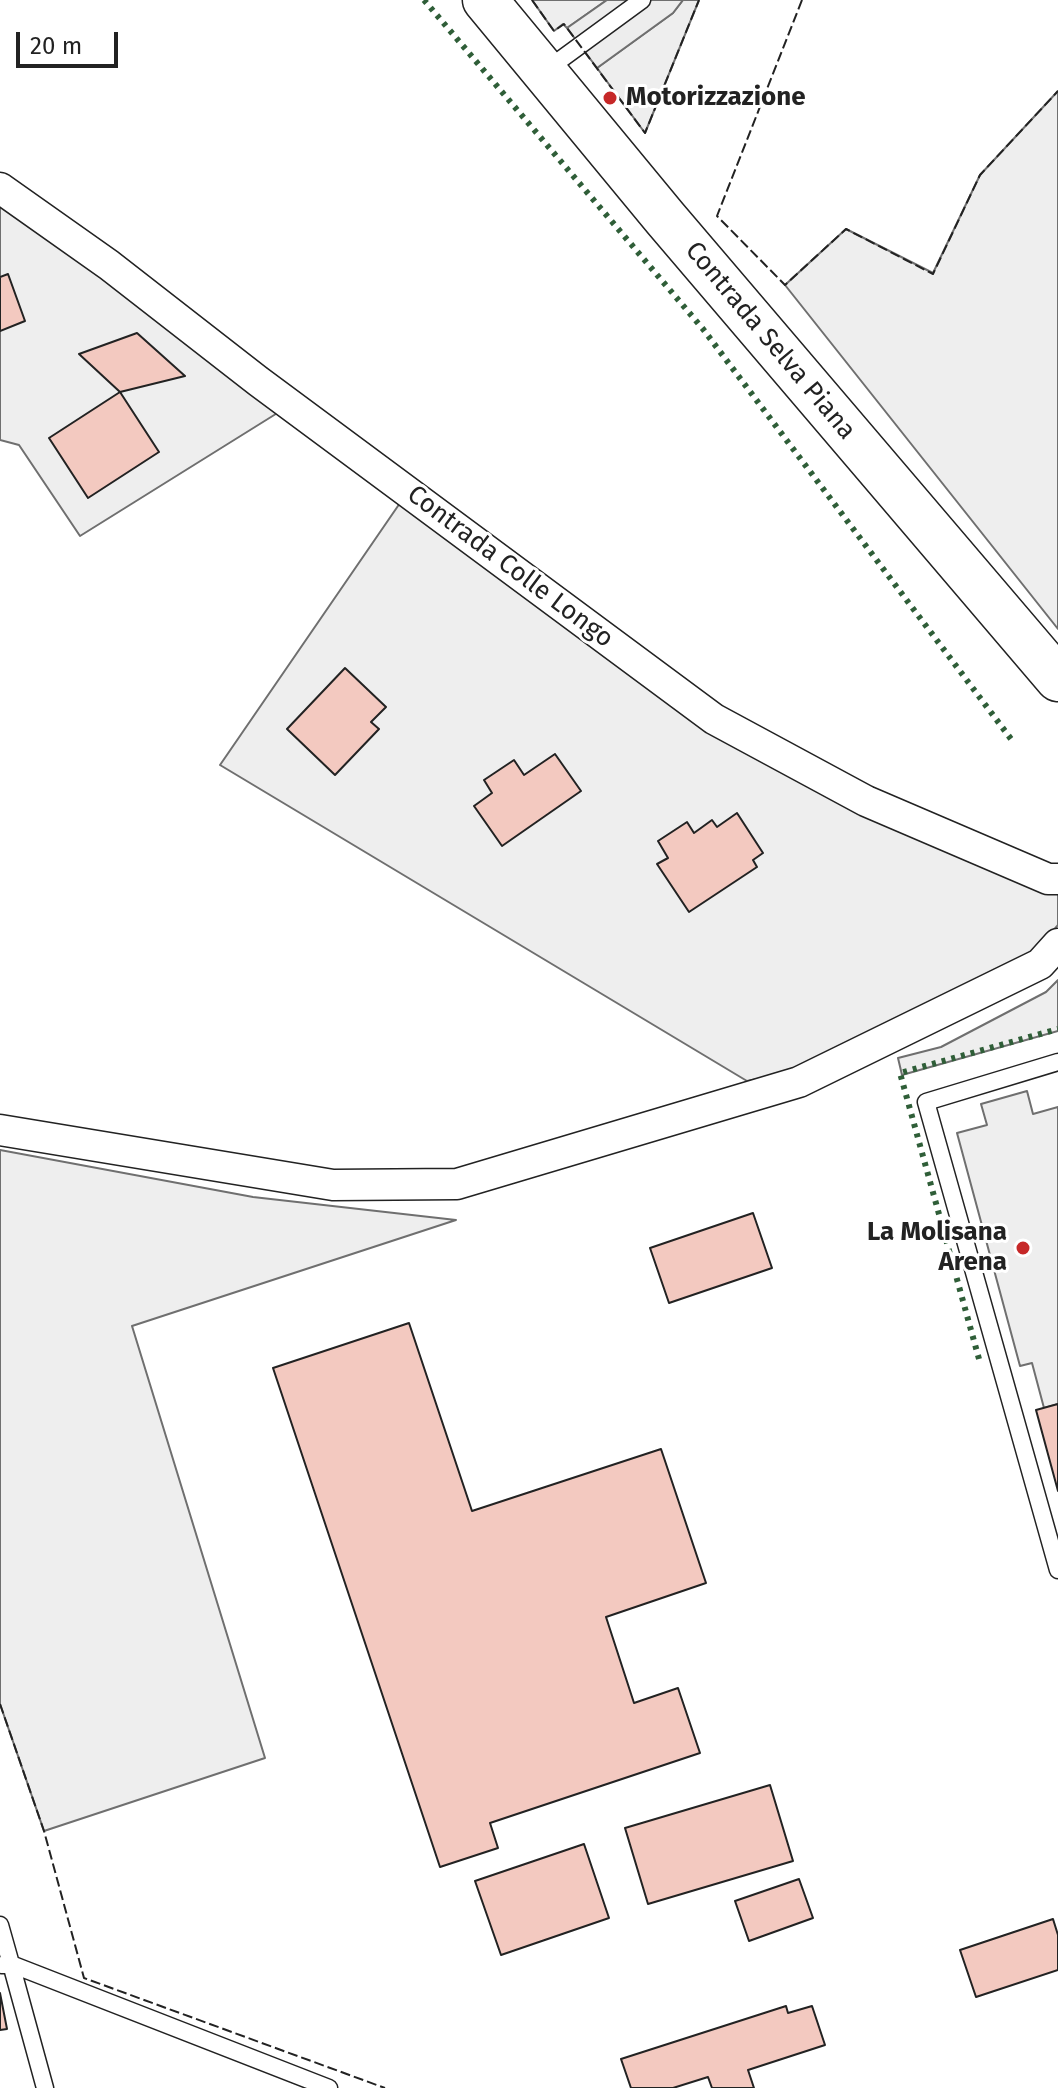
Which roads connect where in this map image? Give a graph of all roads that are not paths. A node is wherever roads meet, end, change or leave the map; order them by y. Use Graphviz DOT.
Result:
graph roads {
  1 [pos="485,0"];
  2 [pos="642,0"];
  3 [pos="544,71"];
  4 [pos="0,188"];
  5 [pos="1058,679"];
  6 [pos="1058,879"];
  7 [pos="1058,944"];
  8 [pos="1058,1062"];
  9 [pos="0,1130"];
  10 [pos="1058,1570"];
  11 [pos="0,1925"];
  12 [pos="5,1964"];
  13 [pos="45,2088"];
  14 [pos="329,2088"];
  1 -- 3 [label="street, Contrada Selva Piana"];
  2 -- 3 [label="lane"];
  3 -- 5 [label="street, Contrada Selva Piana"];
  4 -- 6 [label="street, Contrada Colle Longo"];
  7 -- 9 [label="street"];
  8 -- 10 [label="lane"];
  11 -- 12 [label="lane"];
  12 -- 13 [label="lane"];
  12 -- 14 [label="lane"];
}
